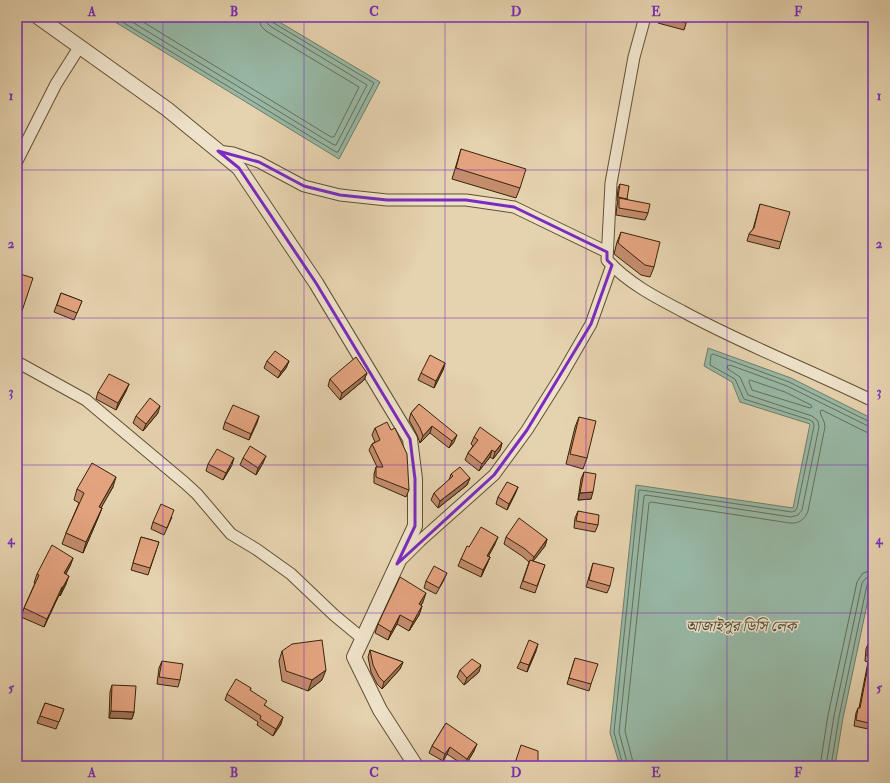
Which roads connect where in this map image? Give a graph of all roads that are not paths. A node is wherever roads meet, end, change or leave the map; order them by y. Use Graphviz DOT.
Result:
graph roads {
  1 [pos="38,17"];
  2 [pos="645,17"];
  3 [pos="80,46"];
  4 [pos="218,151"];
  5 [pos="17,161"];
  6 [pos="607,252"];
  7 [pos="612,265"];
  8 [pos="17,362"];
  9 [pos="873,402"];
  10 [pos="397,564"];
  11 [pos="363,639"];
  12 [pos="416,766"];
  1 -- 3 [label="street"];
  2 -- 6 [label="street"];
  3 -- 4 [label="street"];
  3 -- 5 [label="street"];
  4 -- 6 [label="street"];
  4 -- 10 [label="street"];
  6 -- 7 [label="street"];
  7 -- 9 [label="street"];
  7 -- 10 [label="street"];
  8 -- 11 [label="street"];
  10 -- 11 [label="street"];
  11 -- 12 [label="street"];
}
